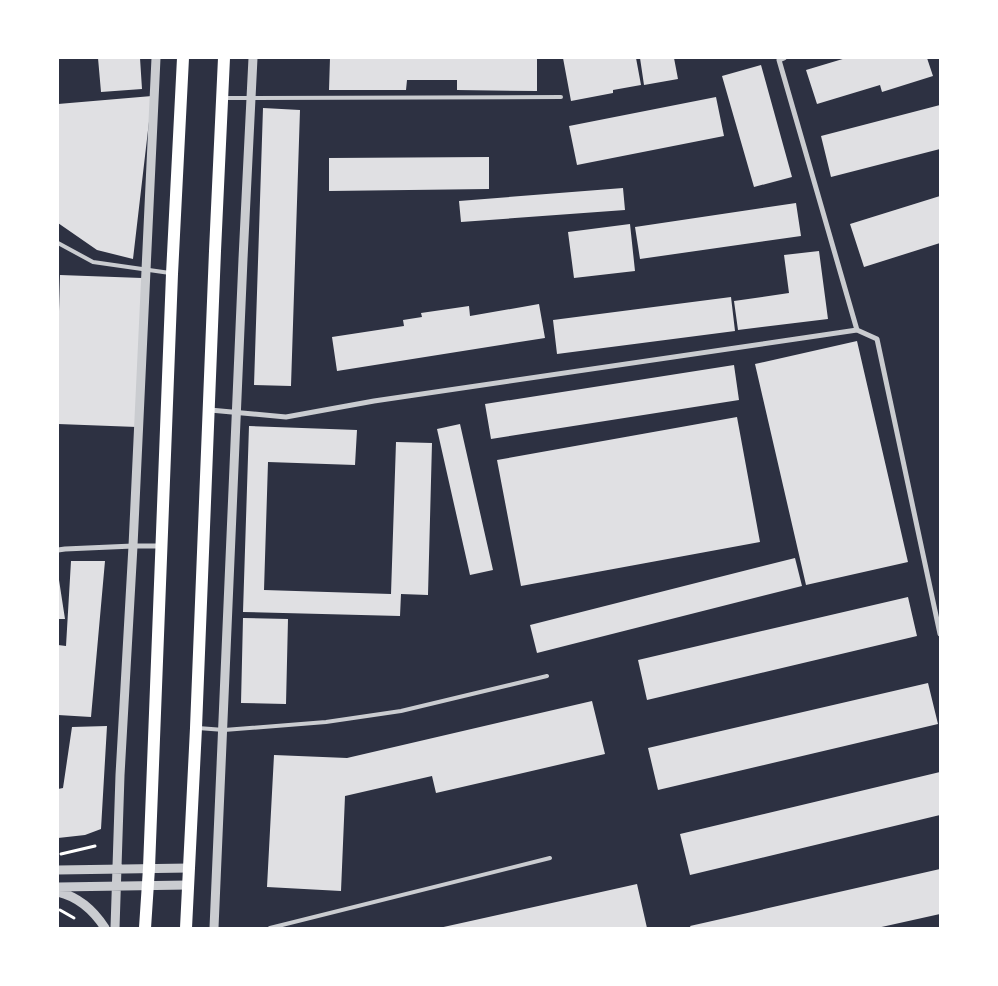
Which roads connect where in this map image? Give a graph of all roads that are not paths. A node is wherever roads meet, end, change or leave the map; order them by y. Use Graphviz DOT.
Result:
graph roads {
  1 [pos="156,58"];
  2 [pos="183,58"];
  3 [pos="224,58"];
  4 [pos="254,58"];
  5 [pos="784,58"];
  6 [pos="778,59"];
  7 [pos="561,97"];
  8 [pos="222,98"];
  9 [pos="251,98"];
  10 [pos="58,243"];
  11 [pos="146,270"];
  12 [pos="172,274"];
  13 [pos="857,330"];
  14 [pos="209,410"];
  15 [pos="237,413"];
  16 [pos="134,546"];
  17 [pos="161,546"];
  18 [pos="58,550"];
  19 [pos="940,634"];
  20 [pos="547,676"];
  21 [pos="196,728"];
  22 [pos="224,730"];
  23 [pos="550,858"];
  24 [pos="149,868"];
  25 [pos="189,868"];
  26 [pos="117,869"];
  27 [pos="58,870"];
  28 [pos="188,885"];
  29 [pos="116,886"];
  30 [pos="148,886"];
  31 [pos="58,887"];
  32 [pos="58,892"];
  33 [pos="105,928"];
  34 [pos="114,928"];
  35 [pos="145,928"];
  36 [pos="186,928"];
  37 [pos="214,928"];
  38 [pos="270,928"];
  1 -- 11 [label="street"];
  2 -- 12 [label="main road"];
  3 -- 8 [label="main road"];
  4 -- 9 [label="street"];
  5 -- 6 [label="street"];
  6 -- 13 [label="street"];
  7 -- 9 [label="lane"];
  8 -- 9 [label="lane"];
  8 -- 14 [label="main road"];
  9 -- 15 [label="street"];
  10 -- 11 [label="lane"];
  11 -- 12 [label="lane"];
  11 -- 16 [label="street"];
  12 -- 17 [label="main road"];
  13 -- 15 [label="street"];
  13 -- 19 [label="street"];
  14 -- 15 [label="street"];
  14 -- 21 [label="main road"];
  15 -- 22 [label="street"];
  16 -- 17 [label="street"];
  16 -- 18 [label="street"];
  16 -- 26 [label="street"];
  17 -- 24 [label="main road"];
  20 -- 22 [label="lane"];
  21 -- 22 [label="lane"];
  21 -- 25 [label="main road"];
  22 -- 37 [label="street"];
  23 -- 38 [label="lane"];
  24 -- 25 [label="street"];
  24 -- 26 [label="street"];
  24 -- 30 [label="main road"];
  25 -- 28 [label="main road"];
  26 -- 27 [label="street"];
  26 -- 29 [label="street"];
  28 -- 30 [label="street"];
  28 -- 36 [label="main road"];
  29 -- 30 [label="street"];
  29 -- 31 [label="street"];
  29 -- 34 [label="street"];
  30 -- 35 [label="main road"];
  32 -- 33 [label="street"];
}
